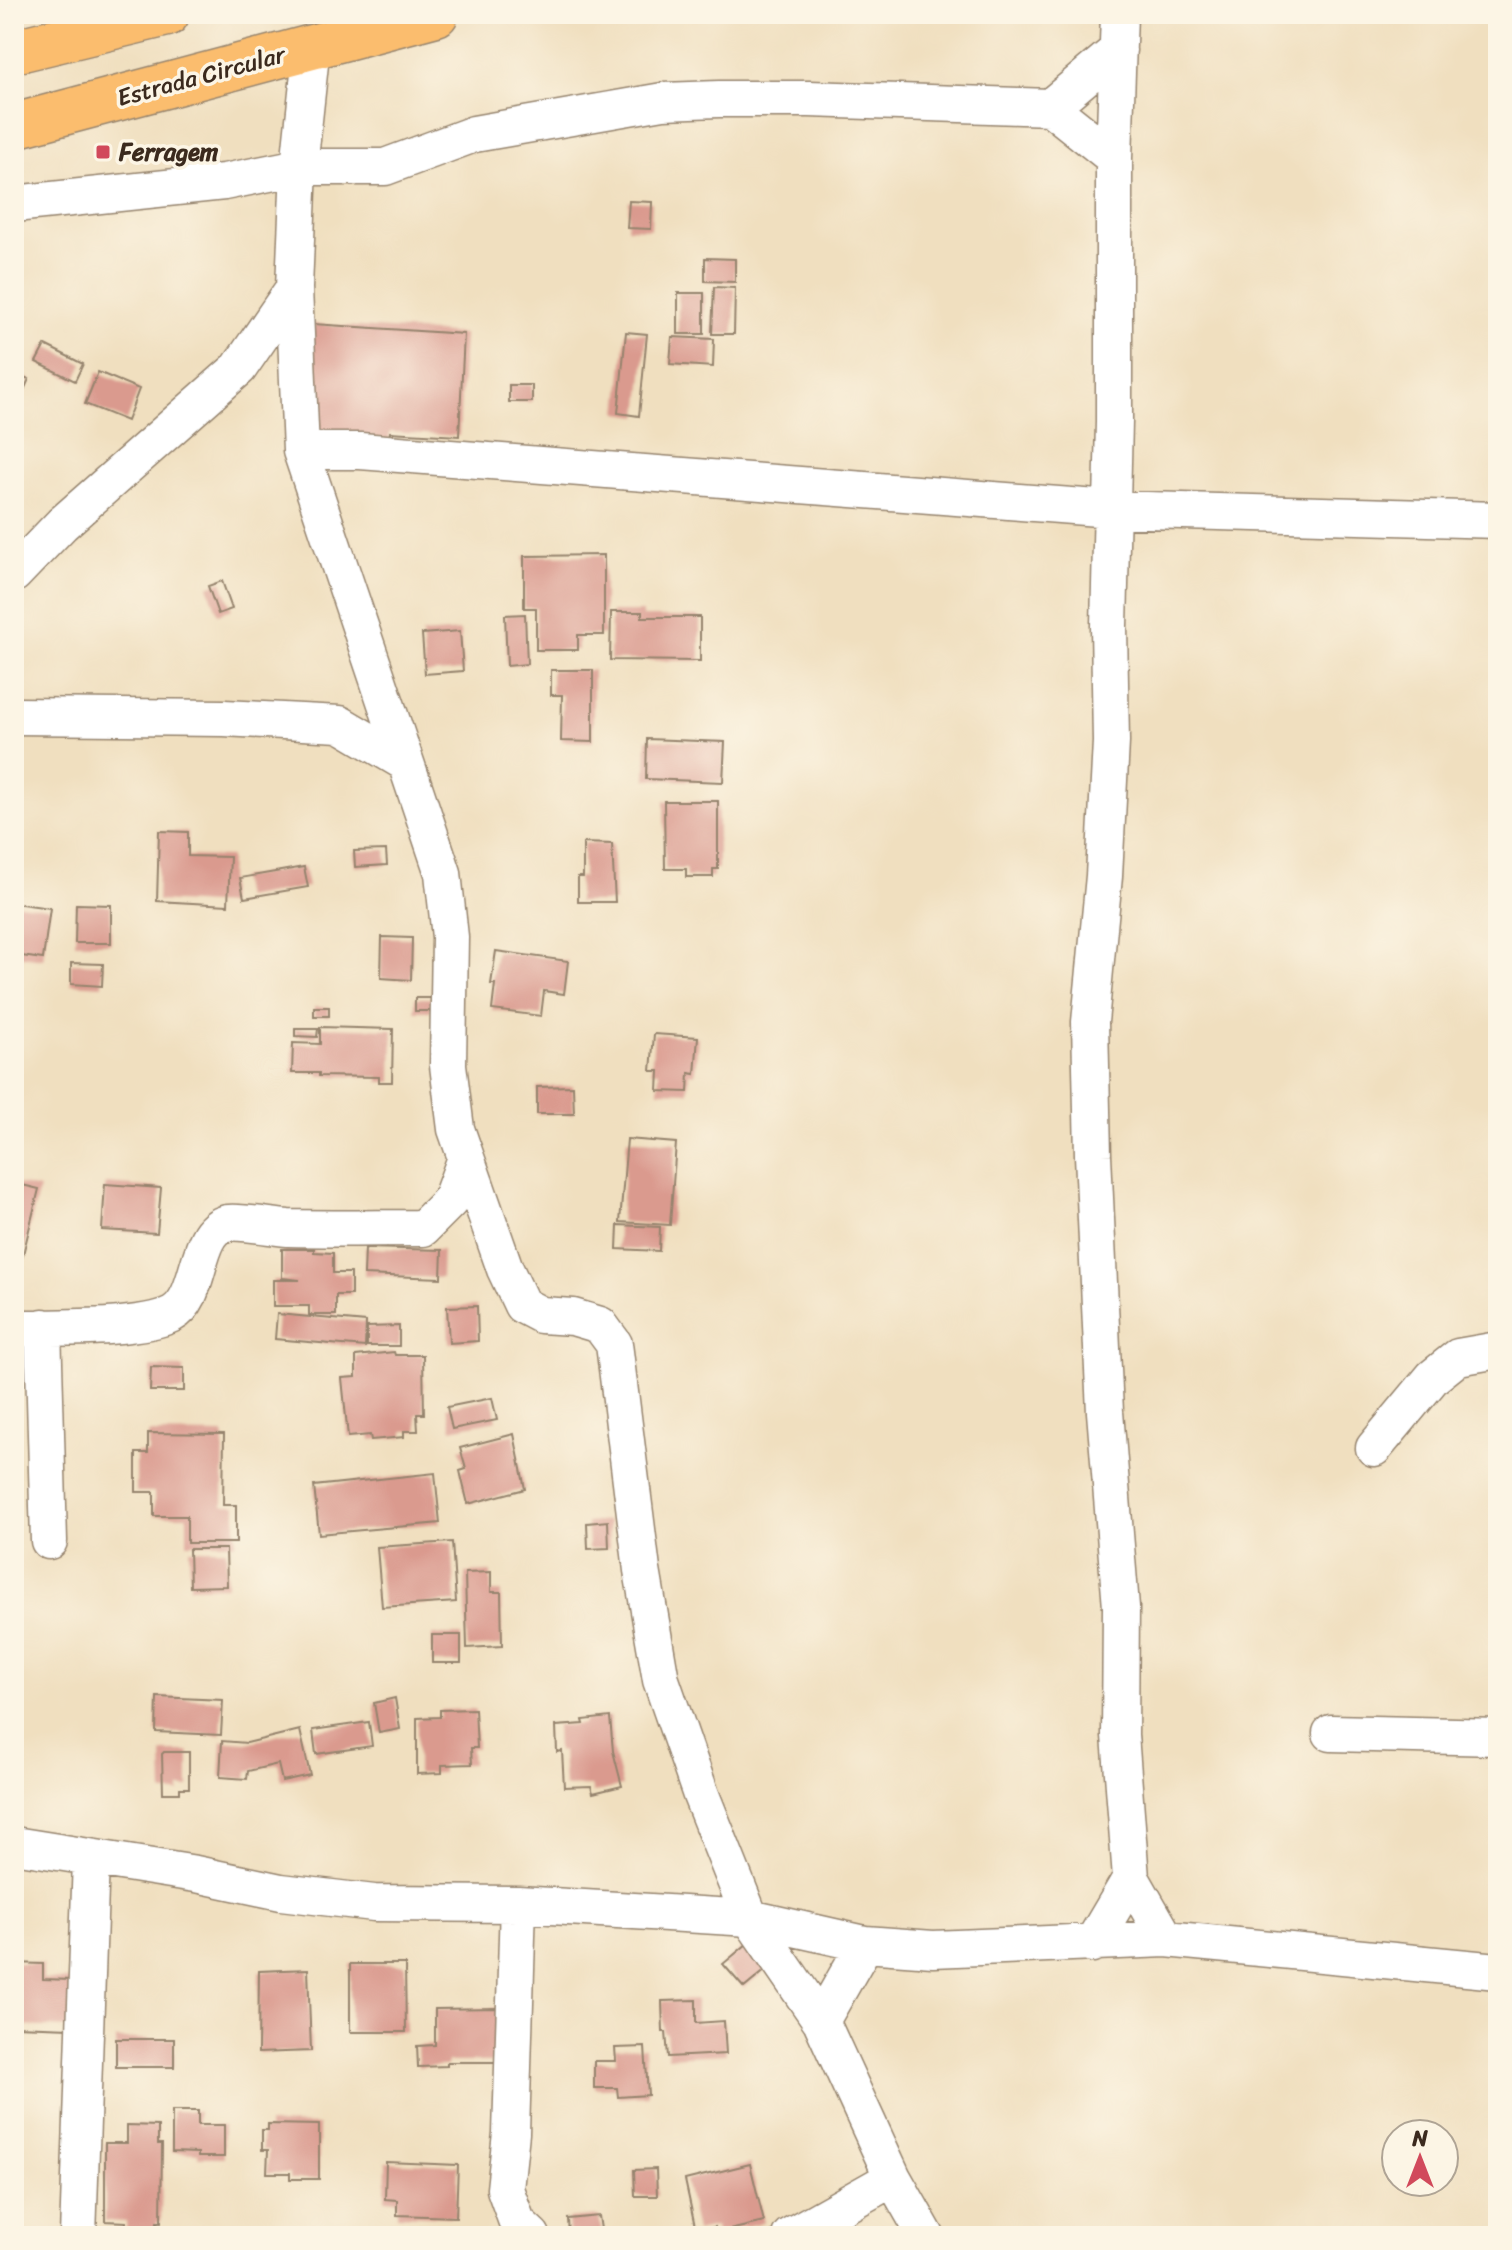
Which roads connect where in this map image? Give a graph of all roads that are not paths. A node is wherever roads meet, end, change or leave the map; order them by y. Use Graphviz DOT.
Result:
graph roads {
  1 [pos="167,14"];
  2 [pos="436,14"];
  3 [pos="1119,14"];
  4 [pos="312,45"];
  5 [pos="1118,50"];
  6 [pos="14,51"];
  7 [pos="1050,107"];
  8 [pos="14,126"];
  9 [pos="1114,158"];
  10 [pos="299,167"];
  11 [pos="14,204"];
  12 [pos="294,288"];
  13 [pos="301,451"];
  14 [pos="1111,509"];
  15 [pos="1498,520"];
  16 [pos="14,574"];
  17 [pos="14,716"];
  18 [pos="406,763"];
  19 [pos="466,1158"];
  20 [pos="423,1228"];
  21 [pos="490,1228"];
  22 [pos="28,1327"];
  23 [pos="1498,1350"];
  24 [pos="1374,1448"];
  25 [pos="49,1541"];
  26 [pos="1331,1733"];
  27 [pos="1498,1737"];
  28 [pos="14,1845"];
  29 [pos="91,1859"];
  30 [pos="1131,1878"];
  31 [pos="518,1904"];
  32 [pos="750,1918"];
  33 [pos="1166,1939"];
  34 [pos="865,1944"];
  35 [pos="1092,1944"];
  36 [pos="1498,1971"];
  37 [pos="821,2021"];
  38 [pos="893,2178"];
  39 [pos="78,2236"];
  40 [pos="532,2236"];
  41 [pos="790,2236"];
  42 [pos="926,2236"];
  1 -- 6 [label="main road"];
  2 -- 4 [label="main road, Estrada Circular"];
  3 -- 5 [label="street"];
  4 -- 8 [label="main road, Estrada Circular"];
  4 -- 10 [label="street"];
  5 -- 7 [label="street"];
  5 -- 9 [label="street"];
  7 -- 9 [label="street"];
  7 -- 10 [label="street"];
  9 -- 14 [label="street"];
  10 -- 11 [label="street"];
  10 -- 12 [label="street"];
  12 -- 13 [label="street"];
  12 -- 16 [label="street"];
  13 -- 14 [label="street"];
  13 -- 18 [label="street"];
  14 -- 15 [label="street"];
  14 -- 30 [label="street"];
  17 -- 18 [label="street"];
  18 -- 19 [label="street"];
  19 -- 20 [label="street"];
  19 -- 21 [label="street"];
  20 -- 21 [label="street"];
  20 -- 22 [label="street"];
  21 -- 32 [label="street"];
  22 -- 25 [label="street"];
  23 -- 24 [label="street"];
  26 -- 27 [label="street"];
  28 -- 29 [label="street"];
  29 -- 31 [label="street"];
  29 -- 39 [label="street"];
  30 -- 33 [label="street"];
  30 -- 35 [label="street"];
  31 -- 32 [label="street"];
  31 -- 40 [label="street"];
  32 -- 34 [label="street"];
  32 -- 37 [label="street"];
  33 -- 35 [label="street"];
  33 -- 36 [label="street"];
  34 -- 35 [label="street"];
  34 -- 37 [label="street"];
  37 -- 38 [label="street"];
  38 -- 41 [label="street"];
  38 -- 42 [label="street"];
}
